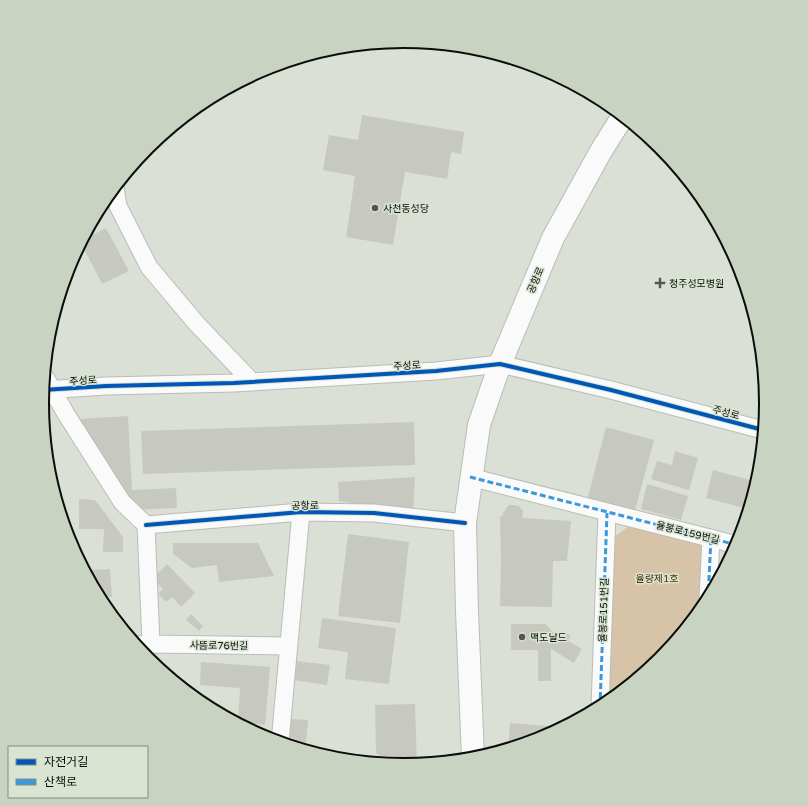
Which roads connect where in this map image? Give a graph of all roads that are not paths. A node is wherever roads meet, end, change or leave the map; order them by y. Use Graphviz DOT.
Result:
graph roads {
  1 [pos="620,121"];
  2 [pos="116,195"];
  3 [pos="500,364"];
  4 [pos="252,382"];
  5 [pos="50,386"];
  6 [pos="50,390"];
  7 [pos="758,429"];
  8 [pos="470,478"];
  9 [pos="301,512"];
  10 [pos="607,513"];
  11 [pos="465,523"];
  12 [pos="146,525"];
  13 [pos="711,538"];
  14 [pos="730,542"];
  15 [pos="709,585"];
  16 [pos="143,644"];
  17 [pos="288,646"];
  18 [pos="600,698"];
  19 [pos="281,736"];
  20 [pos="473,751"];
  1 -- 3 [label="main road, 공항로"];
  2 -- 4 [label="street"];
  3 -- 4 [label="street, 주성로"];
  3 -- 7 [label="street, 주성로"];
  3 -- 8 [label="main road, 공항로"];
  4 -- 5 [label="street, 주성로"];
  6 -- 12 [label="street, 주성로"];
  8 -- 10 [label="street"];
  8 -- 11 [label="main road, 공항로"];
  9 -- 11 [label="street, 공항로"];
  9 -- 12 [label="street, 공항로"];
  9 -- 17 [label="street"];
  10 -- 13 [label="street, 율봉로159번길"];
  10 -- 18 [label="street, 율봉로151번길"];
  11 -- 20 [label="main road, 공항로"];
  12 -- 16 [label="street, 사뜸로76번길"];
  13 -- 14 [label="street, 율봉로159번길"];
  13 -- 15 [label="street"];
  16 -- 17 [label="street, 사뜸로76번길"];
  17 -- 19 [label="street"];
}
